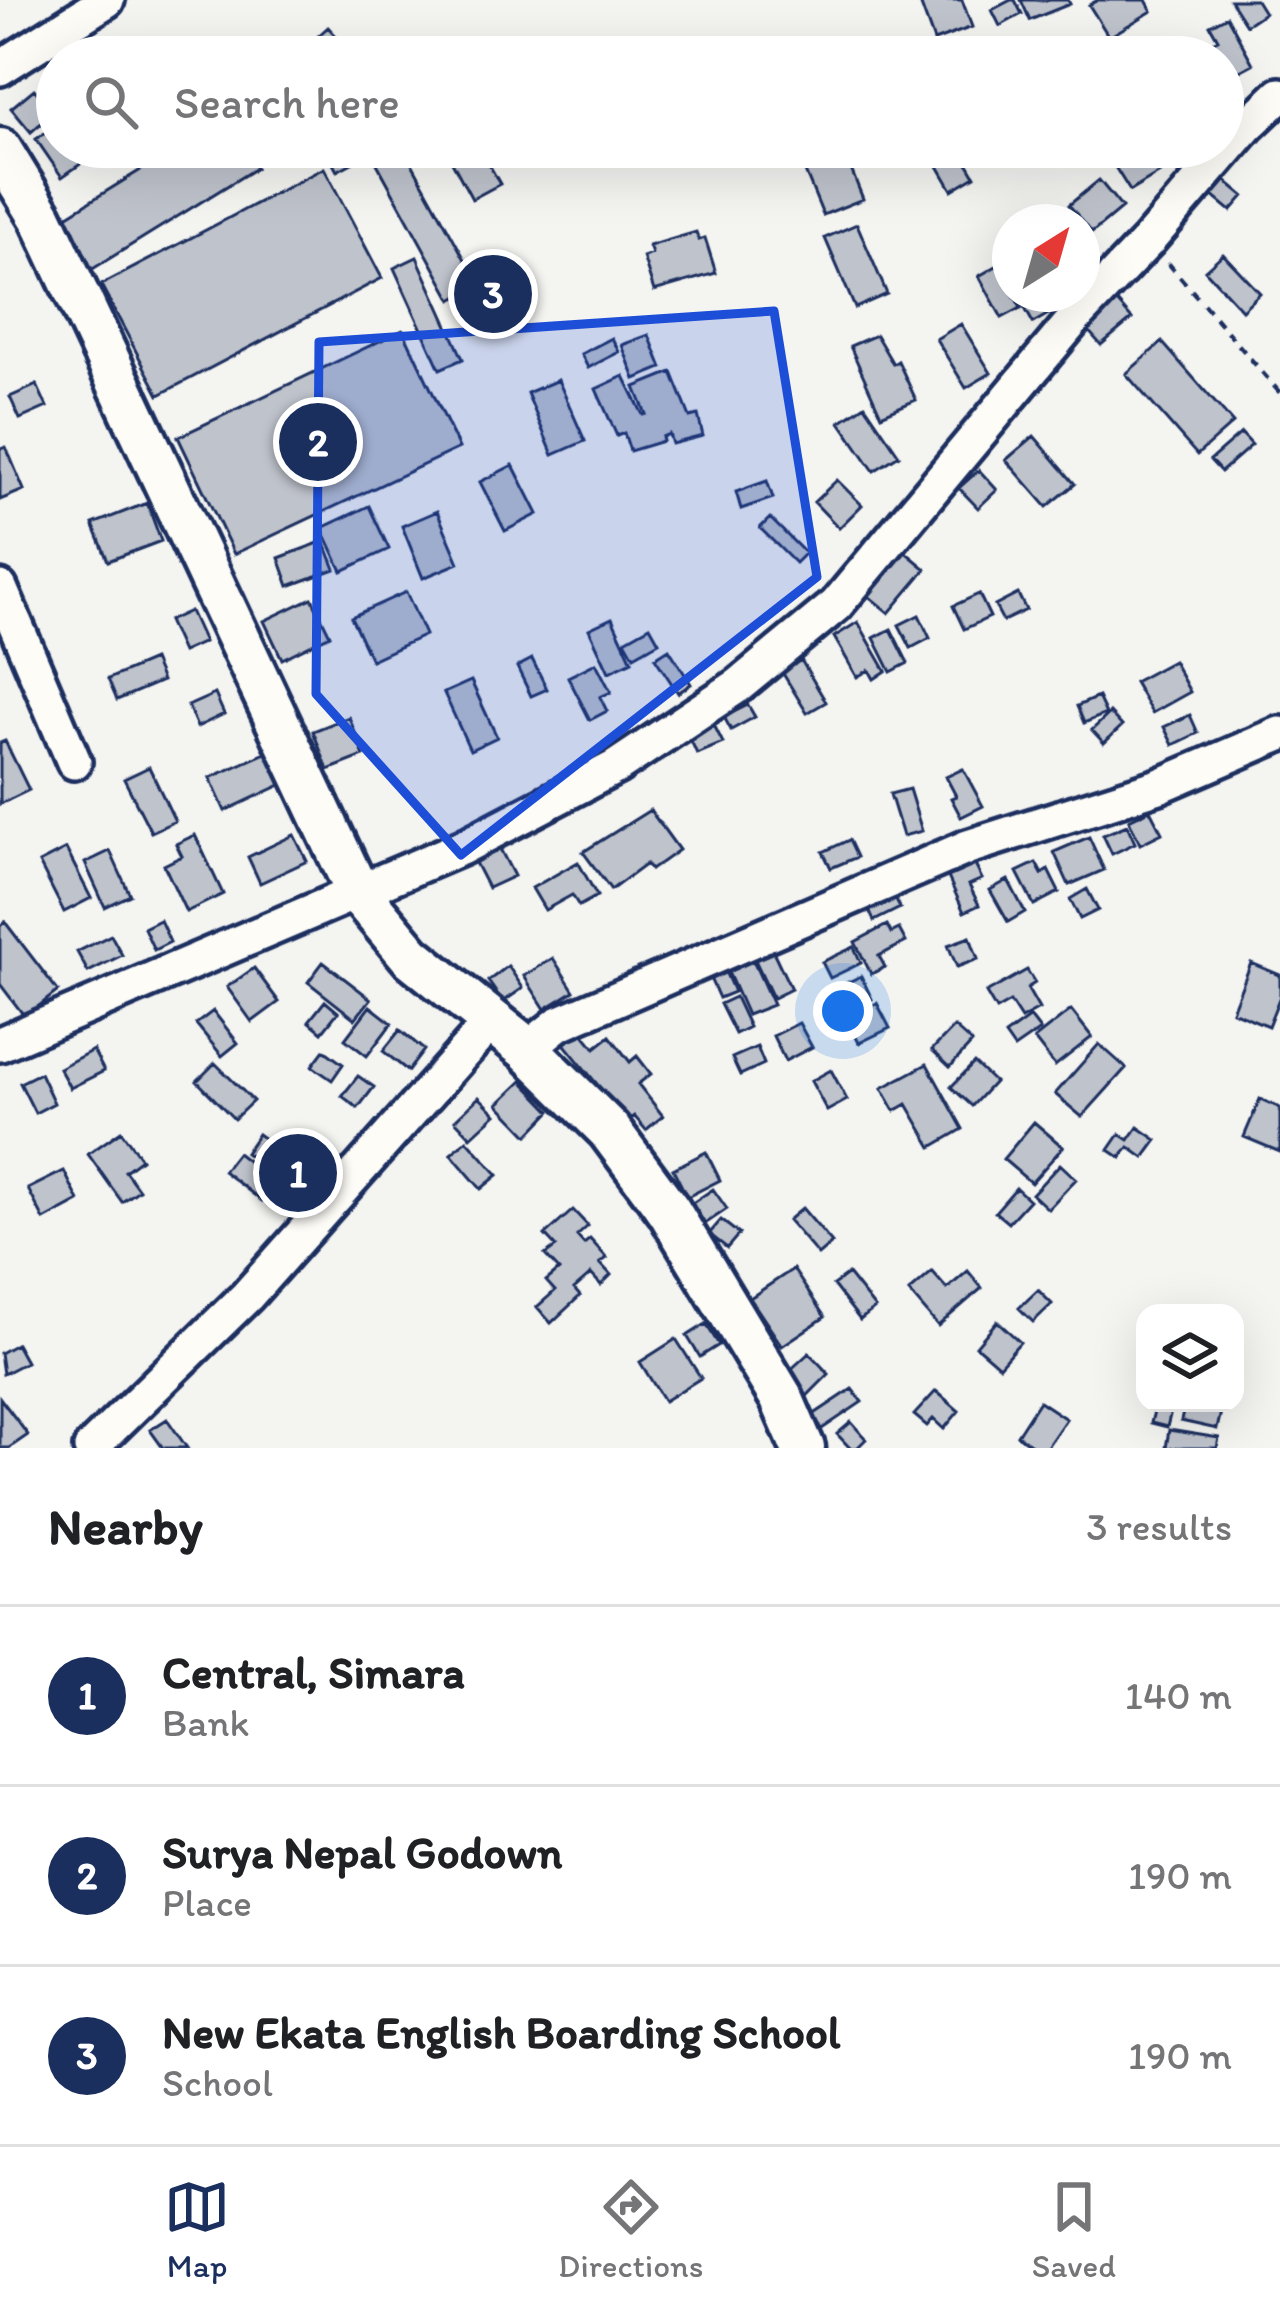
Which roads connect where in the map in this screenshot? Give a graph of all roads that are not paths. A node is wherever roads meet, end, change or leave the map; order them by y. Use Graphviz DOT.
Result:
graph roads {
  1 [pos="107,0"];
  2 [pos="50,36"];
  3 [pos="36,45"];
  4 [pos="0,68"];
  5 [pos="1280,95"];
  6 [pos="1244,129"];
  7 [pos="0,150"];
  8 [pos="1211,168"];
  9 [pos="0,588"];
  10 [pos="1280,734"];
  11 [pos="74,762"];
  12 [pos="357,891"];
  13 [pos="490,1023"];
  14 [pos="0,1044"];
  15 [pos="527,1049"];
  16 [pos="91,1448"];
  17 [pos="803,1448"];
  1 -- 2 [label="street"];
  3 -- 4 [label="street"];
  5 -- 6 [label="street"];
  7 -- 12 [label="main road"];
  8 -- 12 [label="street"];
  9 -- 11 [label="street"];
  10 -- 15 [label="street"];
  12 -- 13 [label="main road"];
  12 -- 14 [label="street"];
  13 -- 15 [label="main road"];
  13 -- 16 [label="street"];
  15 -- 17 [label="main road"];
}
